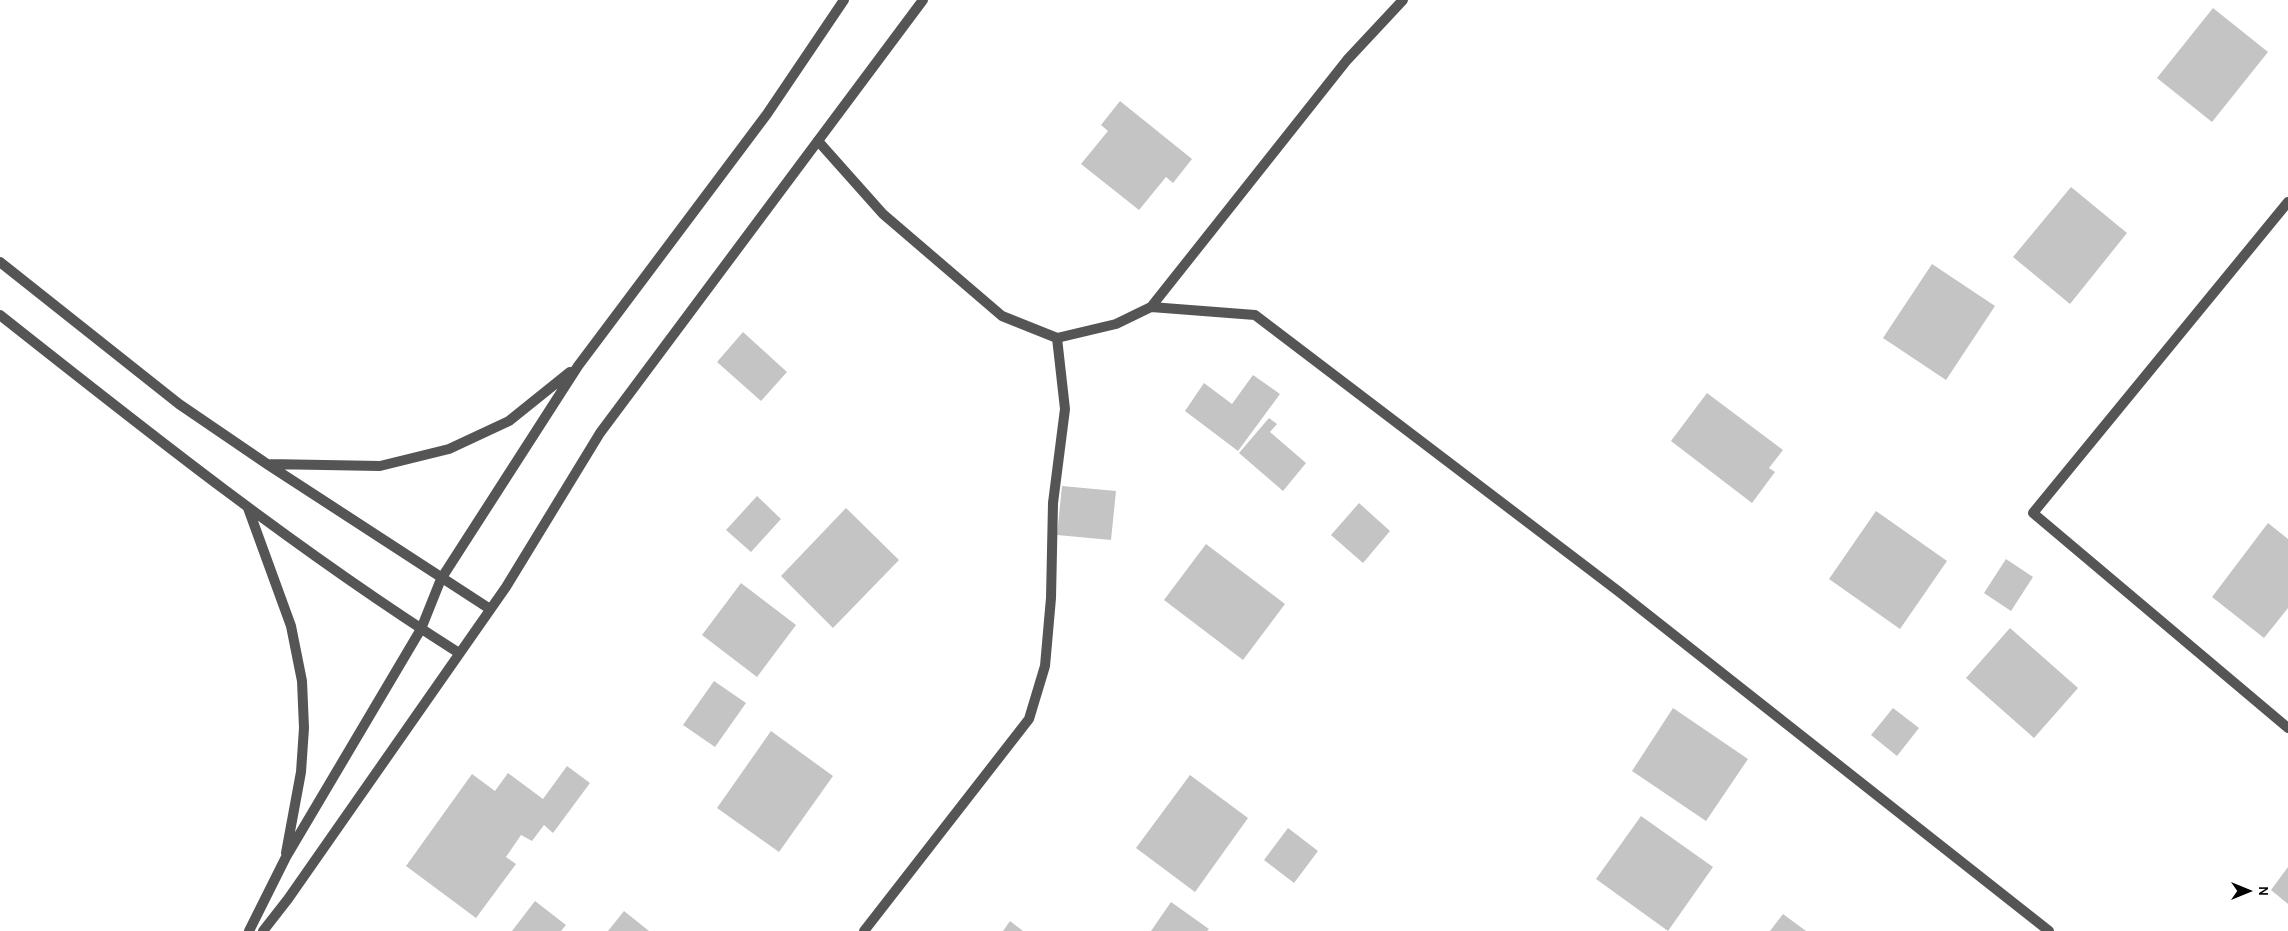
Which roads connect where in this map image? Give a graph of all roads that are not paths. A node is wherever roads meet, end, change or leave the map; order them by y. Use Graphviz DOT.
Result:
graph roads {
  1 [pos="844,0"];
  2 [pos="923,0"];
  3 [pos="1403,0"];
  4 [pos="818,141"];
  5 [pos="2288,202"];
  6 [pos="0,262"];
  7 [pos="1151,307"];
  8 [pos="0,315"];
  9 [pos="1057,338"];
  10 [pos="578,366"];
  11 [pos="267,464"];
  12 [pos="248,507"];
  13 [pos="441,579"];
  14 [pos="490,609"];
  15 [pos="422,629"];
  16 [pos="459,653"];
  17 [pos="2288,728"];
  18 [pos="286,857"];
  19 [pos="249,931"];
  20 [pos="263,931"];
  21 [pos="864,931"];
  22 [pos="2049,931"];
  1 -- 10 [label="street"];
  2 -- 4 [label="street"];
  3 -- 7 [label="street"];
  4 -- 9 [label="street"];
  4 -- 14 [label="street"];
  5 -- 17 [label="street"];
  6 -- 11 [label="street"];
  7 -- 9 [label="street"];
  7 -- 22 [label="street"];
  8 -- 12 [label="street"];
  9 -- 21 [label="street"];
  10 -- 11 [label="street"];
  10 -- 13 [label="street"];
  11 -- 13 [label="street"];
  12 -- 15 [label="street"];
  12 -- 18 [label="street"];
  13 -- 14 [label="street"];
  13 -- 15 [label="street"];
  14 -- 16 [label="street"];
  15 -- 16 [label="street"];
  15 -- 18 [label="street"];
  16 -- 20 [label="street"];
  18 -- 19 [label="street"];
}
